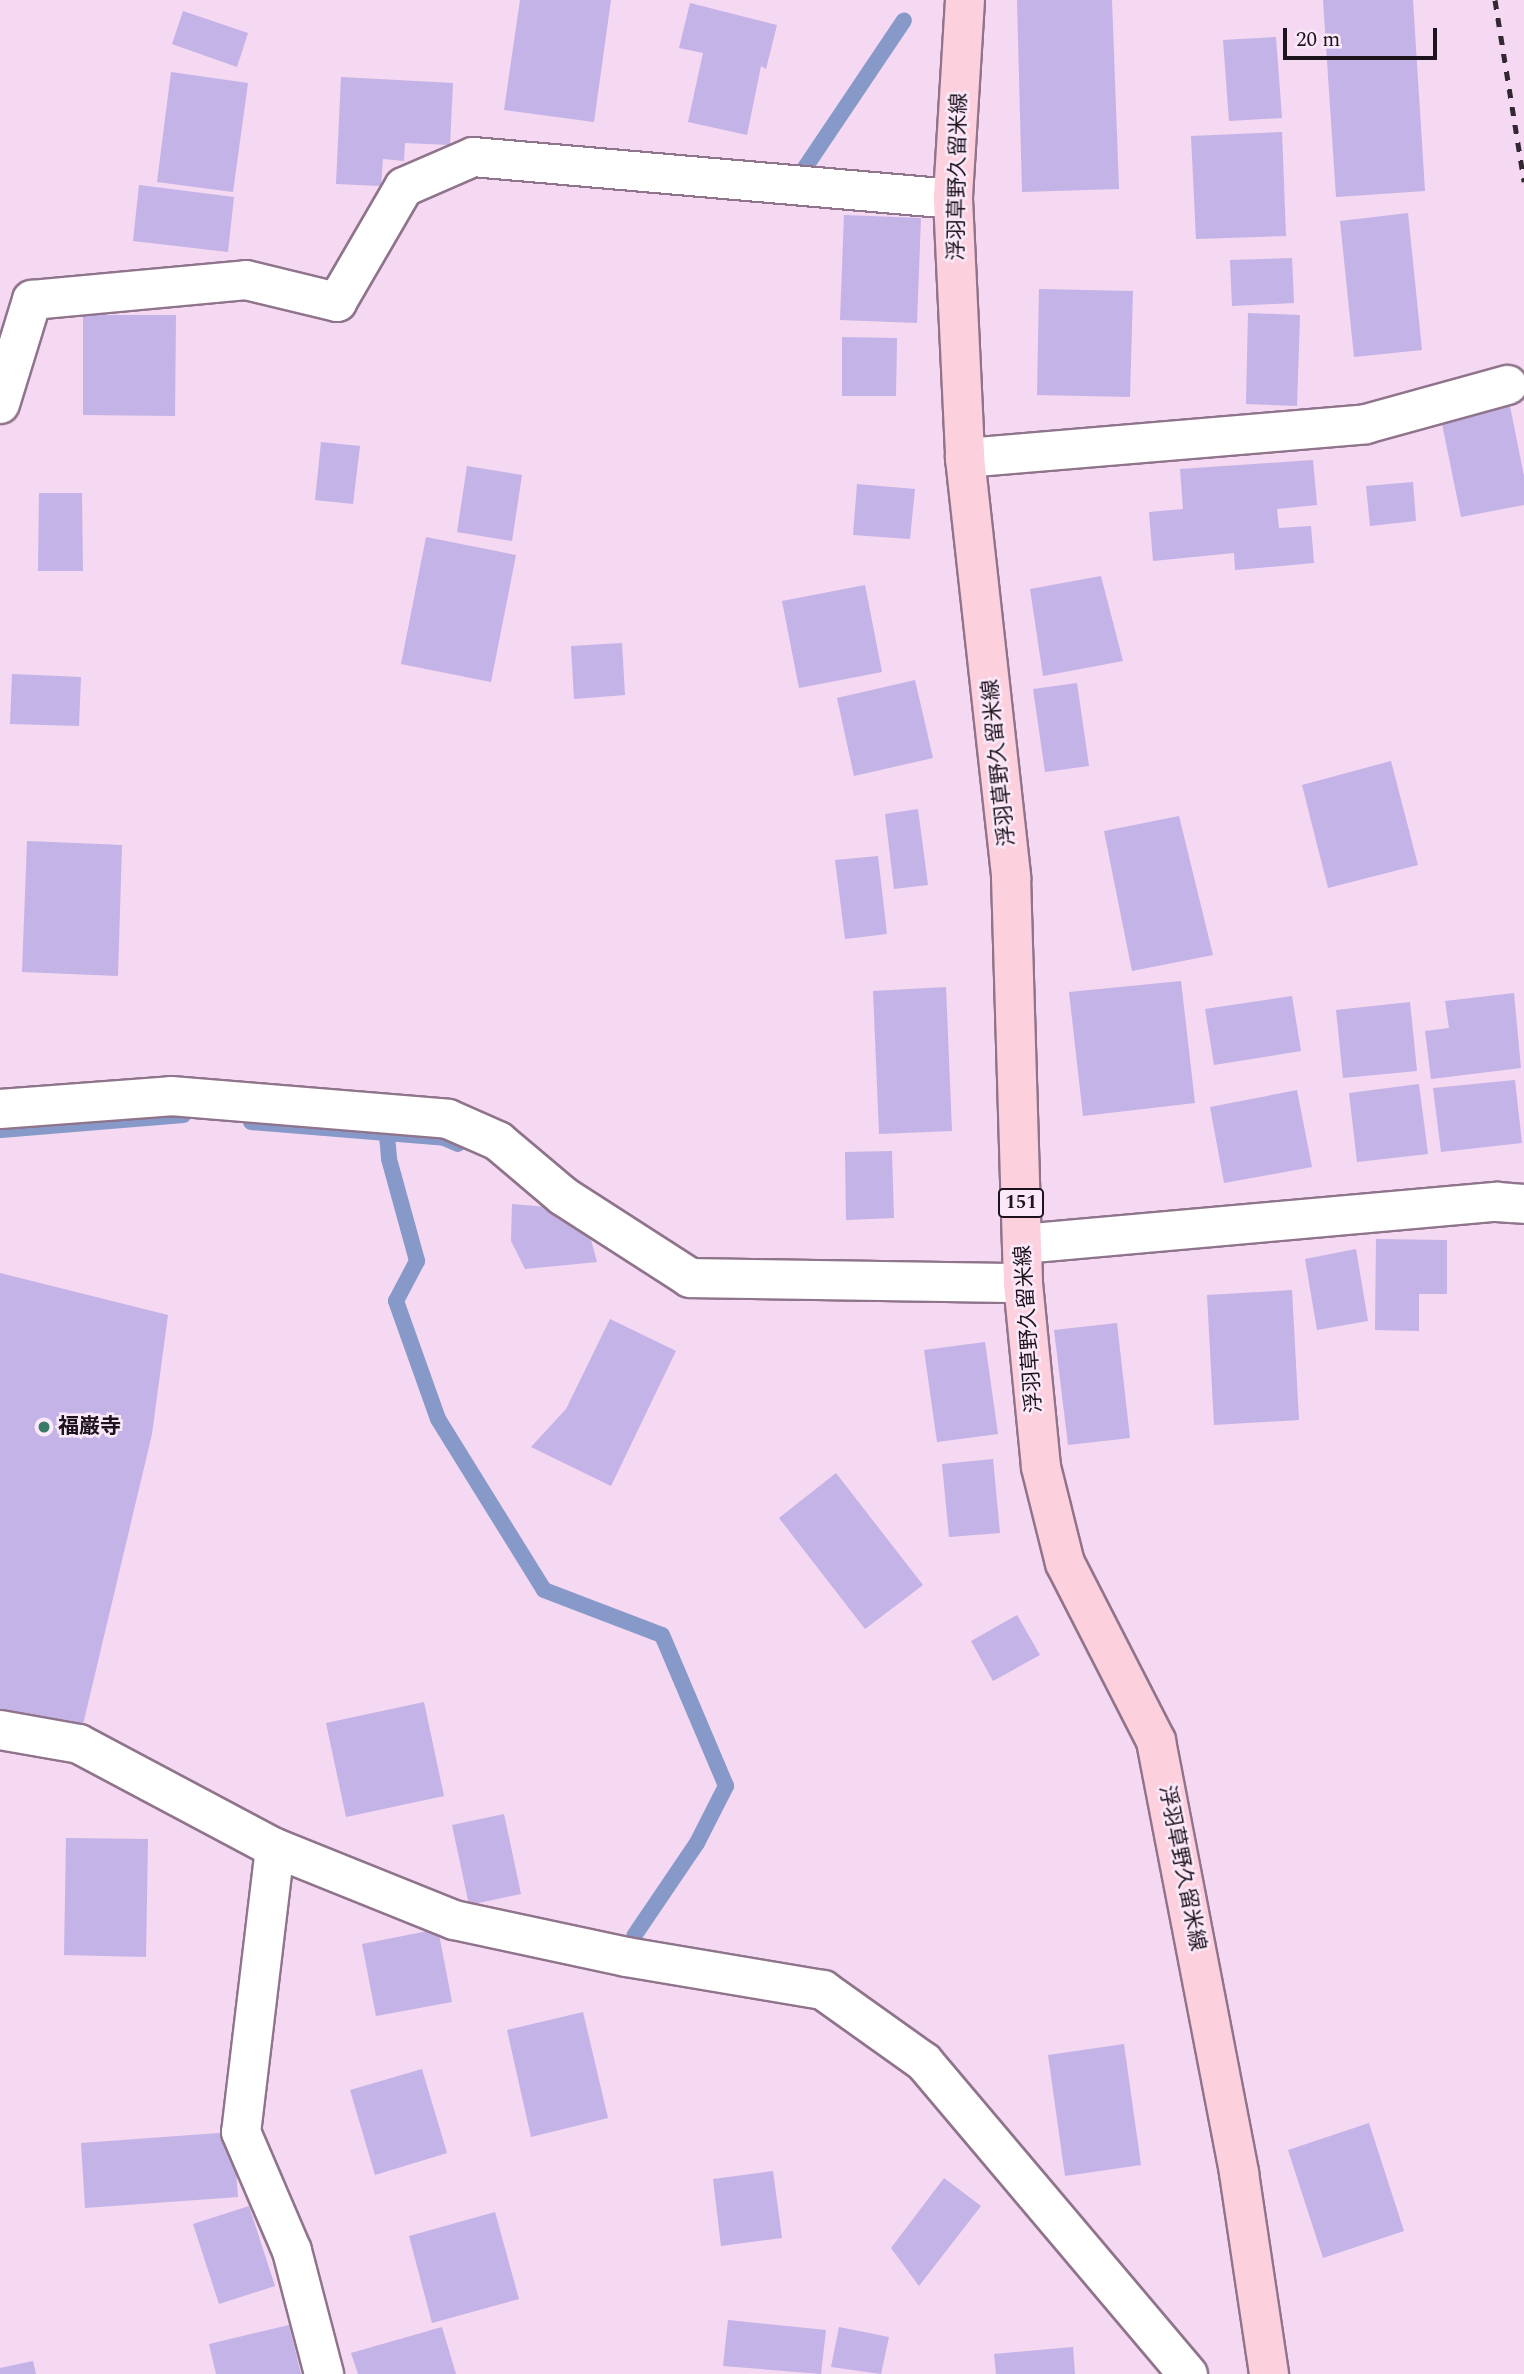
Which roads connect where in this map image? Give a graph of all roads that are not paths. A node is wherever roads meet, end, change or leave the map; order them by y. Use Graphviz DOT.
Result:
graph roads {
  1 [pos="965,0"];
  2 [pos="953,199"];
  3 [pos="1508,385"];
  4 [pos="0,404"];
  5 [pos="965,458"];
  6 [pos="3,1100"];
  7 [pos="1524,1204"];
  8 [pos="1022,1244"];
  9 [pos="1023,1283"];
  10 [pos="0,1730"];
  11 [pos="275,1848"];
  12 [pos="324,2374"];
  13 [pos="1188,2374"];
  14 [pos="1269,2374"];
  1 -- 2 [label="main road, 浮羽草野久留米線 / 151"];
  2 -- 4 [label="street"];
  2 -- 5 [label="main road, 浮羽草野久留米線 / 151"];
  3 -- 5 [label="street"];
  5 -- 8 [label="main road, 浮羽草野久留米線 / 151"];
  6 -- 9 [label="street"];
  7 -- 8 [label="street"];
  8 -- 9 [label="main road, 浮羽草野久留米線 / 151"];
  9 -- 14 [label="main road, 浮羽草野久留米線 / 151"];
  10 -- 11 [label="street"];
  11 -- 12 [label="street"];
  11 -- 13 [label="street"];
}
